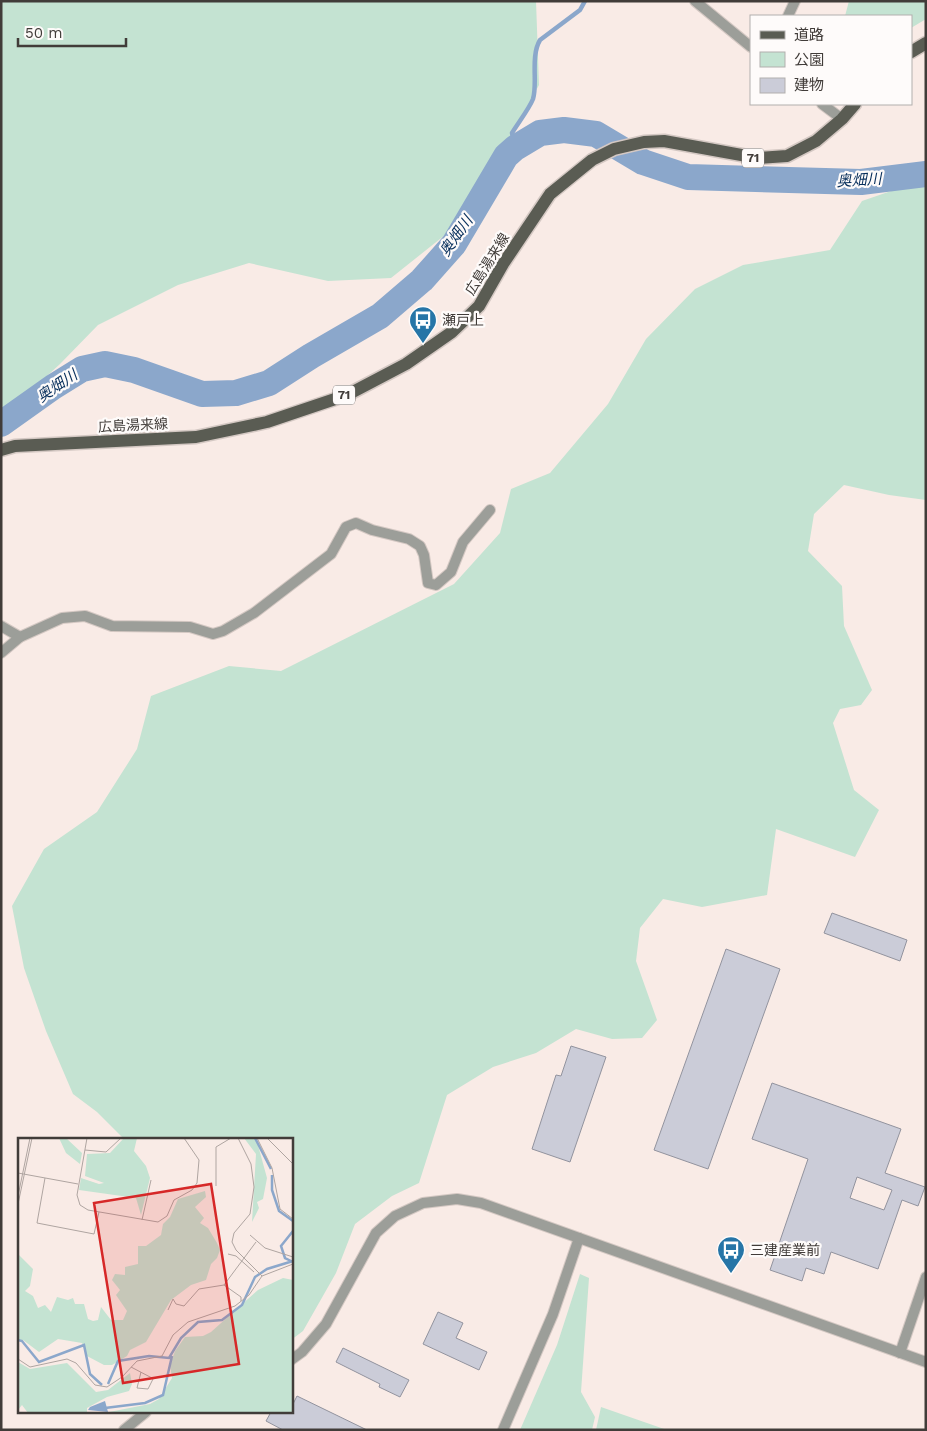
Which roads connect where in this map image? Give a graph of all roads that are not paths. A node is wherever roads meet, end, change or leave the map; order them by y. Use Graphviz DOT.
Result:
graph roads {
  1 [pos="695,1"];
  2 [pos="795,1"];
  3 [pos="788,15"];
  4 [pos="926,43"];
  5 [pos="750,46"];
  6 [pos="912,51"];
  7 [pos="823,105"];
  8 [pos="853,105"];
  9 [pos="842,120"];
  10 [pos="1,450"];
  11 [pos="490,510"];
  12 [pos="1,626"];
  13 [pos="20,638"];
  14 [pos="1,653"];
  15 [pos="579,1238"];
  16 [pos="926,1277"];
  17 [pos="900,1353"];
  18 [pos="292,1359"];
  19 [pos="926,1362"];
  20 [pos="144,1414"];
  21 [pos="124,1430"];
  22 [pos="503,1430"];
  1 -- 5 [label="street"];
  2 -- 3 [label="street"];
  4 -- 6 [label="main road"];
  7 -- 9 [label="street"];
  8 -- 9 [label="main road, 広島湯来線 / 71"];
  9 -- 10 [label="main road, 広島湯来線 / 71"];
  11 -- 13 [label="street"];
  12 -- 13 [label="street"];
  13 -- 14 [label="street"];
  15 -- 17 [label="street"];
  15 -- 18 [label="street"];
  15 -- 22 [label="street"];
  16 -- 17 [label="street"];
  17 -- 19 [label="street"];
  20 -- 21 [label="street"];
}
